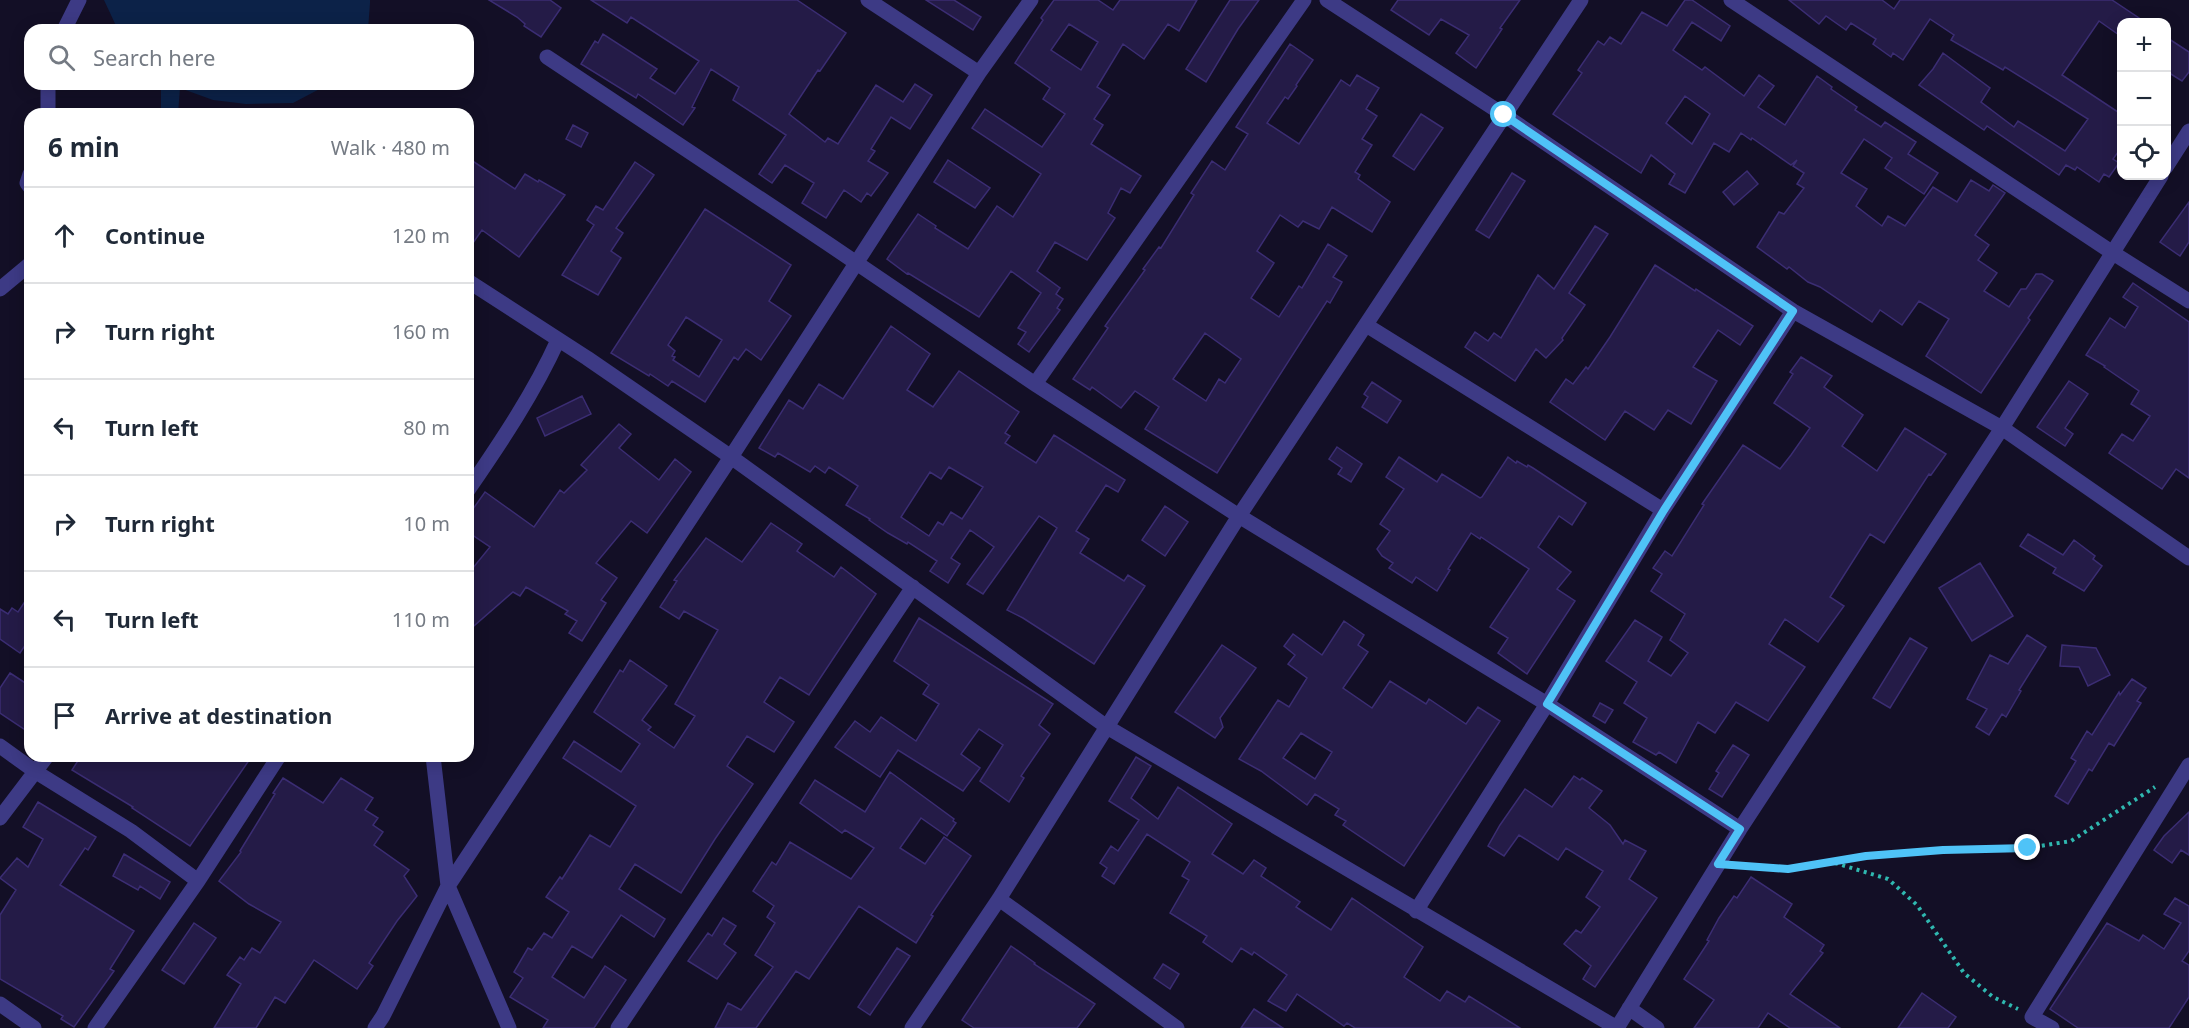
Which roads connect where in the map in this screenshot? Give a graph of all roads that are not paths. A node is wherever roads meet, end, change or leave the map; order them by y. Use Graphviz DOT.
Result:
graph roads {
  1 [pos="79,0"];
  2 [pos="868,0"];
  3 [pos="1031,0"];
  4 [pos="1304,0"];
  5 [pos="1327,0"];
  6 [pos="1581,0"];
  7 [pos="1731,0"];
  8 [pos="67,24"];
  9 [pos="547,57"];
  10 [pos="979,73"];
  11 [pos="48,90"];
  12 [pos="48,108"];
  13 [pos="1504,115"];
  14 [pos="2189,131"];
  15 [pos="2171,159"];
  16 [pos="2159,180"];
  17 [pos="2113,253"];
  18 [pos="857,264"];
  19 [pos="24,269"];
  20 [pos="474,286"];
  21 [pos="0,289"];
  22 [pos="2189,301"];
  23 [pos="1793,311"];
  24 [pos="1366,325"];
  25 [pos="558,340"];
  26 [pos="1035,384"];
  27 [pos="2002,428"];
  28 [pos="731,457"];
  29 [pos="474,481"];
  30 [pos="1664,510"];
  31 [pos="1239,516"];
  32 [pos="2189,558"];
  33 [pos="913,587"];
  34 [pos="1547,704"];
  35 [pos="1107,727"];
  36 [pos="0,746"];
  37 [pos="43,762"];
  38 [pos="275,762"];
  39 [pos="435,762"];
  40 [pos="2189,765"];
  41 [pos="36,772"];
  42 [pos="0,818"];
  43 [pos="1740,829"];
  44 [pos="198,881"];
  45 [pos="448,886"];
  46 [pos="999,899"];
  47 [pos="1416,911"];
  48 [pos="0,1004"];
  49 [pos="1629,1008"];
  50 [pos="34,1028"];
  51 [pos="95,1028"];
  52 [pos="375,1028"];
  53 [pos="509,1028"];
  54 [pos="618,1028"];
  55 [pos="912,1028"];
  56 [pos="1176,1028"];
  57 [pos="1617,1028"];
  58 [pos="1657,1028"];
  59 [pos="2052,1028"];
  1 -- 8 [label="street"];
  2 -- 10 [label="street"];
  3 -- 10 [label="street"];
  4 -- 26 [label="street"];
  5 -- 13 [label="street"];
  6 -- 13 [label="street"];
  7 -- 17 [label="street"];
  9 -- 18 [label="street"];
  10 -- 18 [label="street"];
  11 -- 12 [label="street"];
  13 -- 23 [label="street"];
  13 -- 24 [label="street"];
  14 -- 15 [label="street"];
  16 -- 17 [label="street"];
  17 -- 22 [label="street"];
  17 -- 27 [label="street"];
  18 -- 26 [label="street"];
  18 -- 28 [label="street"];
  19 -- 21 [label="street"];
  20 -- 25 [label="street"];
  23 -- 27 [label="street"];
  23 -- 30 [label="street"];
  24 -- 30 [label="street"];
  24 -- 31 [label="street"];
  25 -- 28 [label="street"];
  25 -- 29 [label="street"];
  26 -- 31 [label="street"];
  27 -- 32 [label="street"];
  27 -- 43 [label="street"];
  28 -- 33 [label="street"];
  28 -- 45 [label="street"];
  30 -- 34 [label="street"];
  31 -- 34 [label="street"];
  31 -- 35 [label="street"];
  33 -- 35 [label="street"];
  33 -- 54 [label="street"];
  34 -- 43 [label="street"];
  34 -- 47 [label="street"];
  35 -- 46 [label="street"];
  35 -- 47 [label="street"];
  36 -- 41 [label="street"];
  37 -- 41 [label="street"];
  38 -- 44 [label="street"];
  39 -- 45 [label="street"];
  40 -- 59 [label="street"];
  41 -- 42 [label="street"];
  41 -- 44 [label="street"];
  43 -- 49 [label="street"];
  44 -- 51 [label="street"];
  45 -- 52 [label="street"];
  45 -- 53 [label="street"];
  46 -- 55 [label="street"];
  46 -- 56 [label="street"];
  47 -- 57 [label="street"];
  48 -- 50 [label="street"];
  49 -- 57 [label="street"];
  49 -- 58 [label="street"];
}
